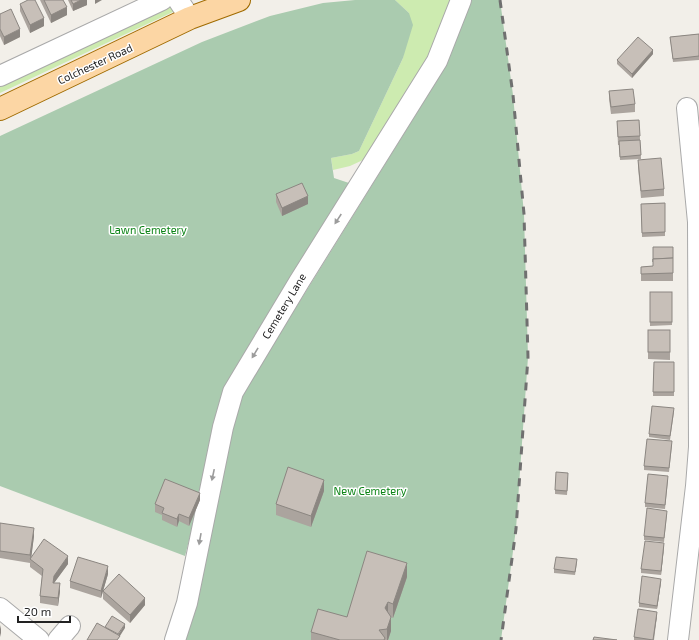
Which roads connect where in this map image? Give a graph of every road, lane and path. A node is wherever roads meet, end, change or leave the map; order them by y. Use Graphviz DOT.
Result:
graph roads {
  1 [pos="162,0"];
  2 [pos="178,0"];
  3 [pos="239,0"];
  4 [pos="461,0"];
  5 [pos="190,18"];
  6 [pos="0,76"];
  7 [pos="687,108"];
  8 [pos="0,109"];
  9 [pos="698,222"];
  10 [pos="0,608"];
  11 [pos="39,640"];
  12 [pos="175,640"];
  13 [pos="678,640"];
  1 -- 6 [label="street"];
  2 -- 5 [label="street"];
  3 -- 5 [label="main road, Colchester Road"];
  4 -- 12 [label="street, Cemetery Lane, one-way"];
  5 -- 8 [label="main road, Colchester Road"];
  7 -- 9 [label="street"];
  9 -- 13 [label="street"];
  10 -- 11 [label="street"];
}
